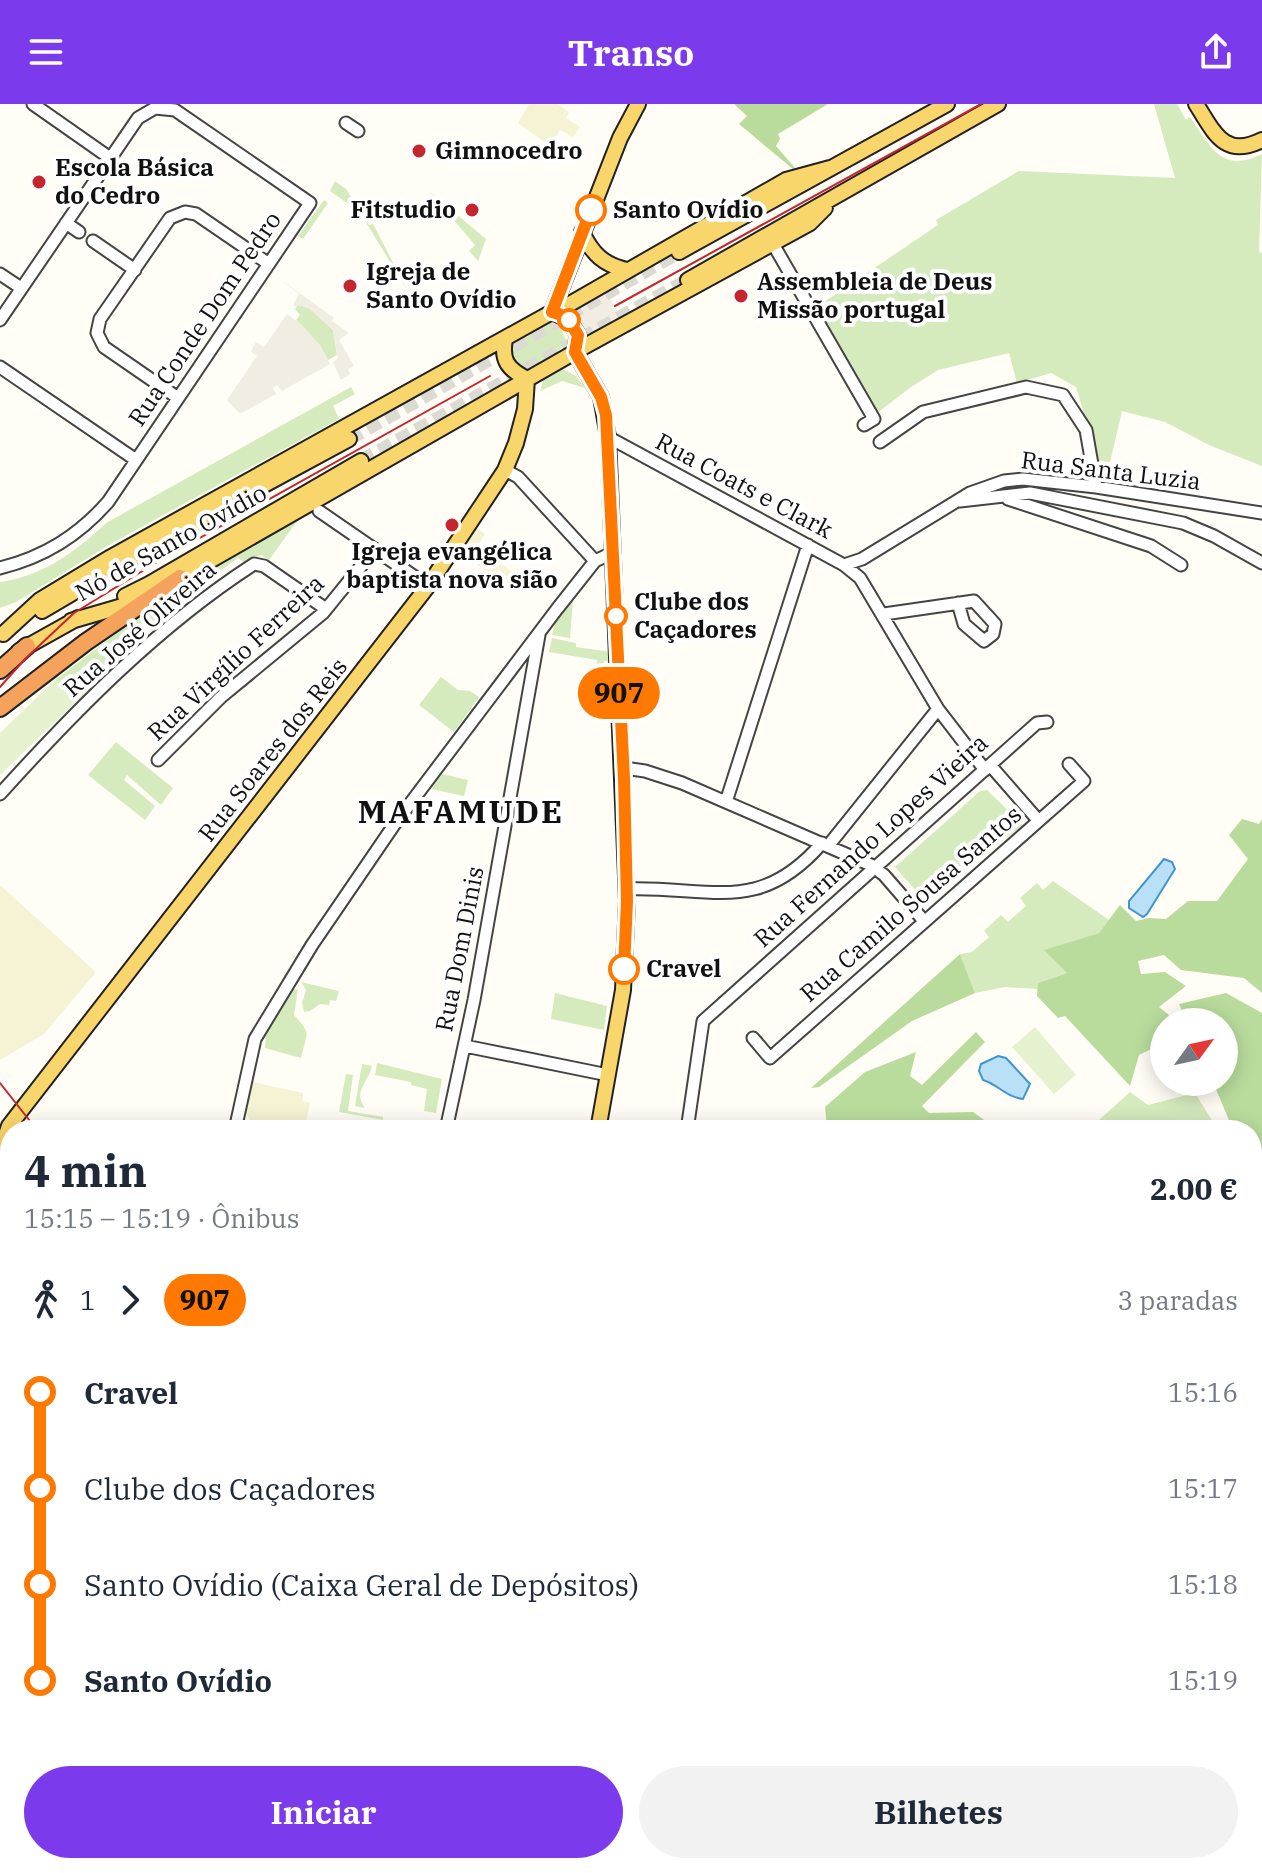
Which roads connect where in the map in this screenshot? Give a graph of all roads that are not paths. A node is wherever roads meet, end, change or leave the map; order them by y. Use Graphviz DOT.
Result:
graph roads {
  1 [pos="33,104"];
  2 [pos="638,104"];
  3 [pos="947,104"];
  4 [pos="998,104"];
  5 [pos="1196,104"];
  6 [pos="346,123"];
  7 [pos="358,131"];
  8 [pos="1262,140"];
  9 [pos="110,158"];
  10 [pos="830,168"];
  11 [pos="835,198"];
  12 [pos="66,223"];
  13 [pos="79,232"];
  14 [pos="582,232"];
  15 [pos="93,241"];
  16 [pos="773,244"];
  17 [pos="679,252"];
  18 [pos="269,264"];
  19 [pos="135,270"];
  20 [pos="627,270"];
  21 [pos="0,274"];
  22 [pos="688,280"];
  23 [pos="21,288"];
  24 [pos="553,312"];
  25 [pos="0,320"];
  26 [pos="505,339"];
  27 [pos="575,352"];
  28 [pos="0,367"];
  29 [pos="527,379"];
  30 [pos="178,398"];
  31 [pos="864,425"];
  32 [pos="608,437"];
  33 [pos="349,439"];
  34 [pos="880,442"];
  35 [pos="136,460"];
  36 [pos="361,461"];
  37 [pos="505,470"];
  38 [pos="1096,487"];
  39 [pos="1004,498"];
  40 [pos="959,501"];
  41 [pos="319,511"];
  42 [pos="1262,513"];
  43 [pos="808,545"];
  44 [pos="375,549"];
  45 [pos="614,552"];
  46 [pos="595,561"];
  47 [pos="1262,563"];
  48 [pos="844,565"];
  49 [pos="1181,565"];
  50 [pos="0,568"];
  51 [pos="180,578"];
  52 [pos="428,586"];
  53 [pos="958,603"];
  54 [pos="326,609"];
  55 [pos="884,614"];
  56 [pos="71,621"];
  57 [pos="2,634"];
  58 [pos="539,634"];
  59 [pos="27,646"];
  60 [pos="0,661"];
  61 [pos="0,670"];
  62 [pos="0,708"];
  63 [pos="938,709"];
  64 [pos="1047,722"];
  65 [pos="158,760"];
  66 [pos="1069,764"];
  67 [pos="624,768"];
  68 [pos="987,768"];
  69 [pos="0,794"];
  70 [pos="726,802"];
  71 [pos="1038,820"];
  72 [pos="825,844"];
  73 [pos="874,867"];
  74 [pos="627,889"];
  75 [pos="924,921"];
  76 [pos="753,1038"];
  77 [pos="465,1046"];
  78 [pos="608,1075"];
  79 [pos="14,1120"];
  80 [pos="237,1120"];
  81 [pos="448,1120"];
  82 [pos="600,1120"];
  83 [pos="688,1120"];
  1 -- 9 [label="street"];
  2 -- 14 [label="main road"];
  3 -- 10 [label="main road"];
  4 -- 11 [label="main road"];
  5 -- 8 [label="main road"];
  6 -- 7 [label="street"];
  9 -- 12 [label="street"];
  9 -- 18 [label="street, Rua Conde Dom Pedro"];
  10 -- 17 [label="main road"];
  10 -- 20 [label="main road"];
  11 -- 16 [label="main road"];
  11 -- 22 [label="main road"];
  12 -- 13 [label="street"];
  12 -- 23 [label="street"];
  14 -- 20 [label="main road"];
  14 -- 24 [label="main road"];
  15 -- 19 [label="street"];
  16 -- 27 [label="main road"];
  16 -- 31 [label="street"];
  18 -- 19 [label="street"];
  18 -- 30 [label="street, Rua Conde Dom Pedro"];
  19 -- 30 [label="street"];
  20 -- 24 [label="main road"];
  21 -- 23 [label="street"];
  23 -- 25 [label="street"];
  24 -- 26 [label="main road"];
  24 -- 27 [label="main road"];
  26 -- 29 [label="main road"];
  26 -- 57 [label="main road"];
  27 -- 29 [label="main road"];
  27 -- 32 [label="main road"];
  28 -- 35 [label="street"];
  29 -- 37 [label="main road, Rua Soares dos Reis"];
  29 -- 51 [label="main road"];
  30 -- 35 [label="street, Rua Conde Dom Pedro"];
  32 -- 43 [label="street, Rua Coats e Clark"];
  32 -- 45 [label="main road"];
  33 -- 57 [label="main road, Nó de Santo Ovídio"];
  34 -- 38 [label="street"];
  35 -- 50 [label="street, Rua Conde Dom Pedro"];
  36 -- 56 [label="main road, Nó de Santo Ovídio"];
  37 -- 46 [label="street"];
  37 -- 52 [label="main road, Rua Soares dos Reis"];
  38 -- 40 [label="street, Rua Santa Luzia"];
  38 -- 42 [label="street, Rua Santa Luzia"];
  39 -- 40 [label="street, Rua Coats e Clark"];
  39 -- 47 [label="street, Rua Coats e Clark"];
  39 -- 49 [label="street"];
  40 -- 48 [label="street, Rua Coats e Clark"];
  41 -- 44 [label="street"];
  43 -- 48 [label="street, Rua Coats e Clark"];
  43 -- 70 [label="street"];
  44 -- 52 [label="street"];
  44 -- 54 [label="street, Rua Virgílio Ferreira"];
  45 -- 46 [label="street"];
  45 -- 67 [label="main road"];
  46 -- 58 [label="street"];
  48 -- 55 [label="street"];
  51 -- 56 [label="main road"];
  51 -- 62 [label="highway"];
  52 -- 79 [label="main road, Rua Soares dos Reis"];
  53 -- 55 [label="street"];
  54 -- 65 [label="street, Rua Virgílio Ferreira"];
  54 -- 69 [label="street, Rua José Oliveira"];
  55 -- 63 [label="street"];
  56 -- 59 [label="main road, Nó de Santo Ovídio"];
  58 -- 77 [label="street, Rua Dom Dinis"];
  58 -- 80 [label="street"];
  59 -- 60 [label="main road, Nó de Santo Ovídio"];
  59 -- 61 [label="highway"];
  63 -- 68 [label="street"];
  63 -- 72 [label="street"];
  64 -- 68 [label="street, Rua Fernando Lopes Vieira"];
  66 -- 71 [label="street, Rua Camilo Sousa Santos"];
  67 -- 70 [label="street"];
  67 -- 74 [label="main road"];
  68 -- 71 [label="street"];
  68 -- 73 [label="street, Rua Fernando Lopes Vieira"];
  70 -- 72 [label="street"];
  71 -- 75 [label="street, Rua Camilo Sousa Santos"];
  72 -- 73 [label="street"];
  72 -- 74 [label="street"];
  73 -- 75 [label="street"];
  73 -- 83 [label="street, Rua Fernando Lopes Vieira"];
  74 -- 78 [label="main road"];
  75 -- 76 [label="street, Rua Camilo Sousa Santos"];
  77 -- 78 [label="street"];
  77 -- 81 [label="street, Rua Dom Dinis"];
  78 -- 82 [label="main road"];
}
